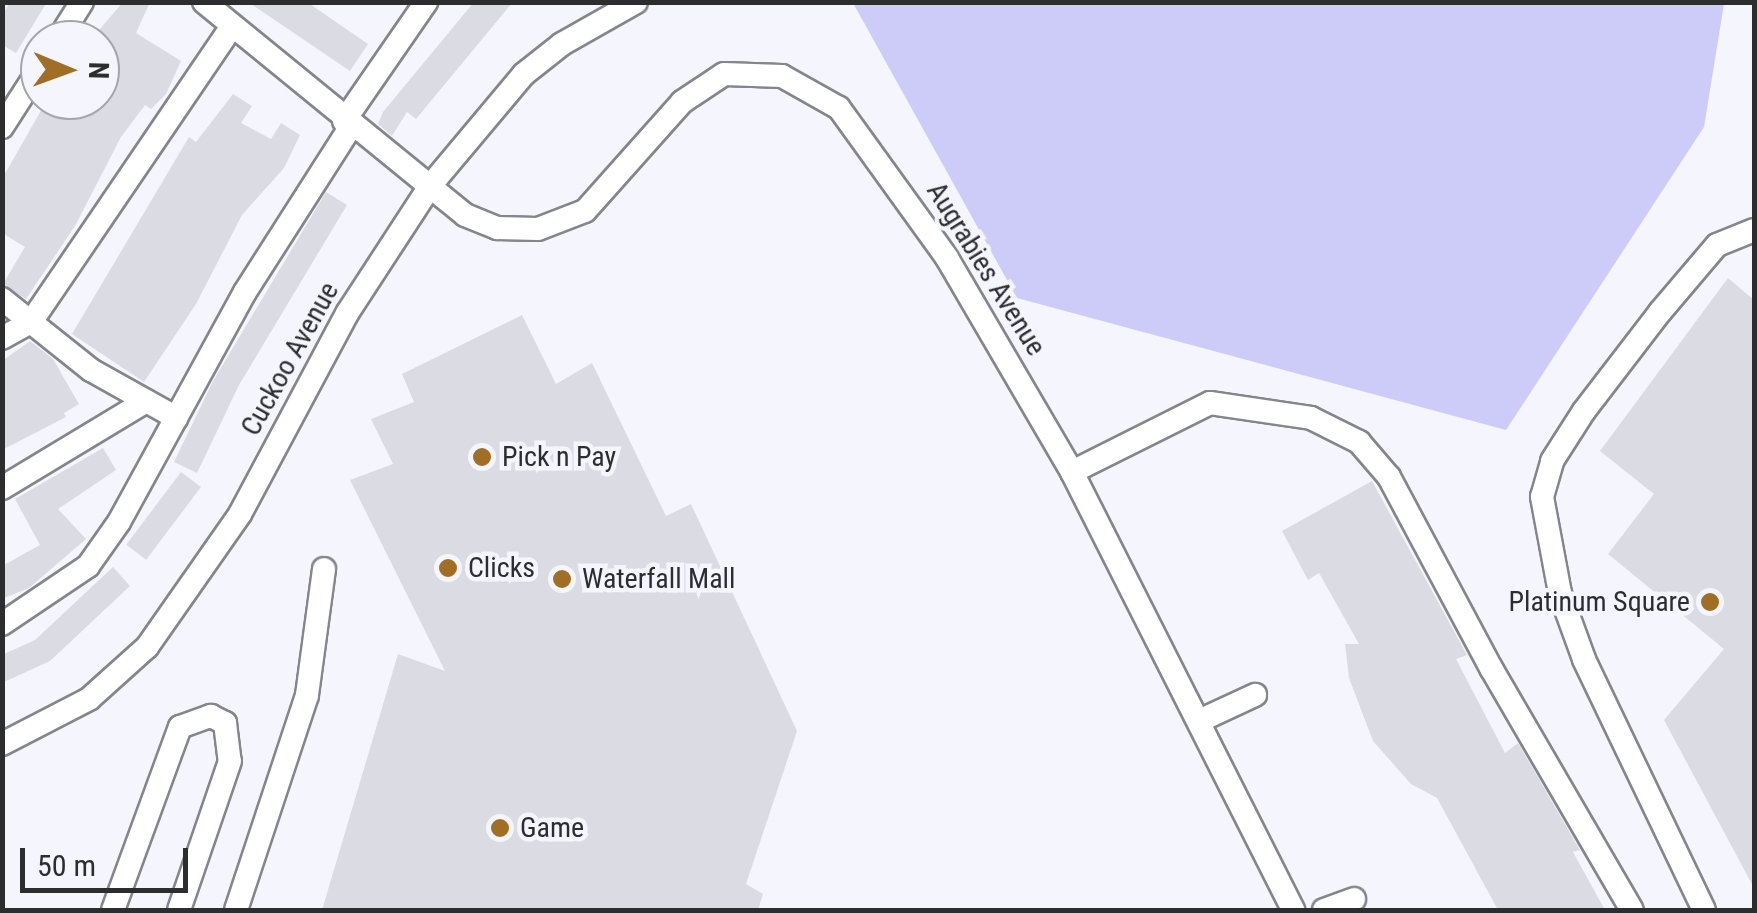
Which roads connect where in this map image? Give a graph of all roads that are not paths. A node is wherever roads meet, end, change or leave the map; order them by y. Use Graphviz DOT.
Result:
graph roads {
  1 [pos="204,2"];
  2 [pos="426,2"];
  3 [pos="636,2"];
  4 [pos="230,29"];
  5 [pos="20,99"];
  6 [pos="347,124"];
  7 [pos="2,127"];
  8 [pos="430,186"];
  9 [pos="1754,230"];
  10 [pos="2,299"];
  11 [pos="31,322"];
  12 [pos="2,338"];
  13 [pos="146,401"];
  14 [pos="177,418"];
  15 [pos="1072,472"];
  16 [pos="2,488"];
  17 [pos="324,568"];
  18 [pos="2,624"];
  19 [pos="1255,695"];
  20 [pos="1199,721"];
  21 [pos="2,744"];
  22 [pos="1354,899"];
  23 [pos="113,910"];
  24 [pos="179,910"];
  25 [pos="236,910"];
  26 [pos="1293,910"];
  27 [pos="1324,910"];
  28 [pos="1632,910"];
  29 [pos="1704,910"];
  1 -- 4 [label="street, Augrabies Avenue"];
  2 -- 6 [label="street"];
  3 -- 8 [label="street, Cuckoo Avenue"];
  4 -- 6 [label="street, Augrabies Avenue"];
  4 -- 11 [label="street"];
  5 -- 7 [label="street"];
  6 -- 8 [label="street, Augrabies Avenue"];
  6 -- 14 [label="street"];
  8 -- 15 [label="street, Augrabies Avenue"];
  8 -- 21 [label="street, Cuckoo Avenue"];
  9 -- 29 [label="street"];
  10 -- 11 [label="street"];
  11 -- 12 [label="street"];
  11 -- 13 [label="street"];
  13 -- 14 [label="street"];
  13 -- 16 [label="street"];
  14 -- 18 [label="street"];
  15 -- 20 [label="street, Augrabies Avenue"];
  15 -- 28 [label="street"];
  17 -- 25 [label="street"];
  19 -- 20 [label="street"];
  20 -- 26 [label="street, Augrabies Avenue"];
  22 -- 27 [label="street"];
  23 -- 24 [label="street"];
}
